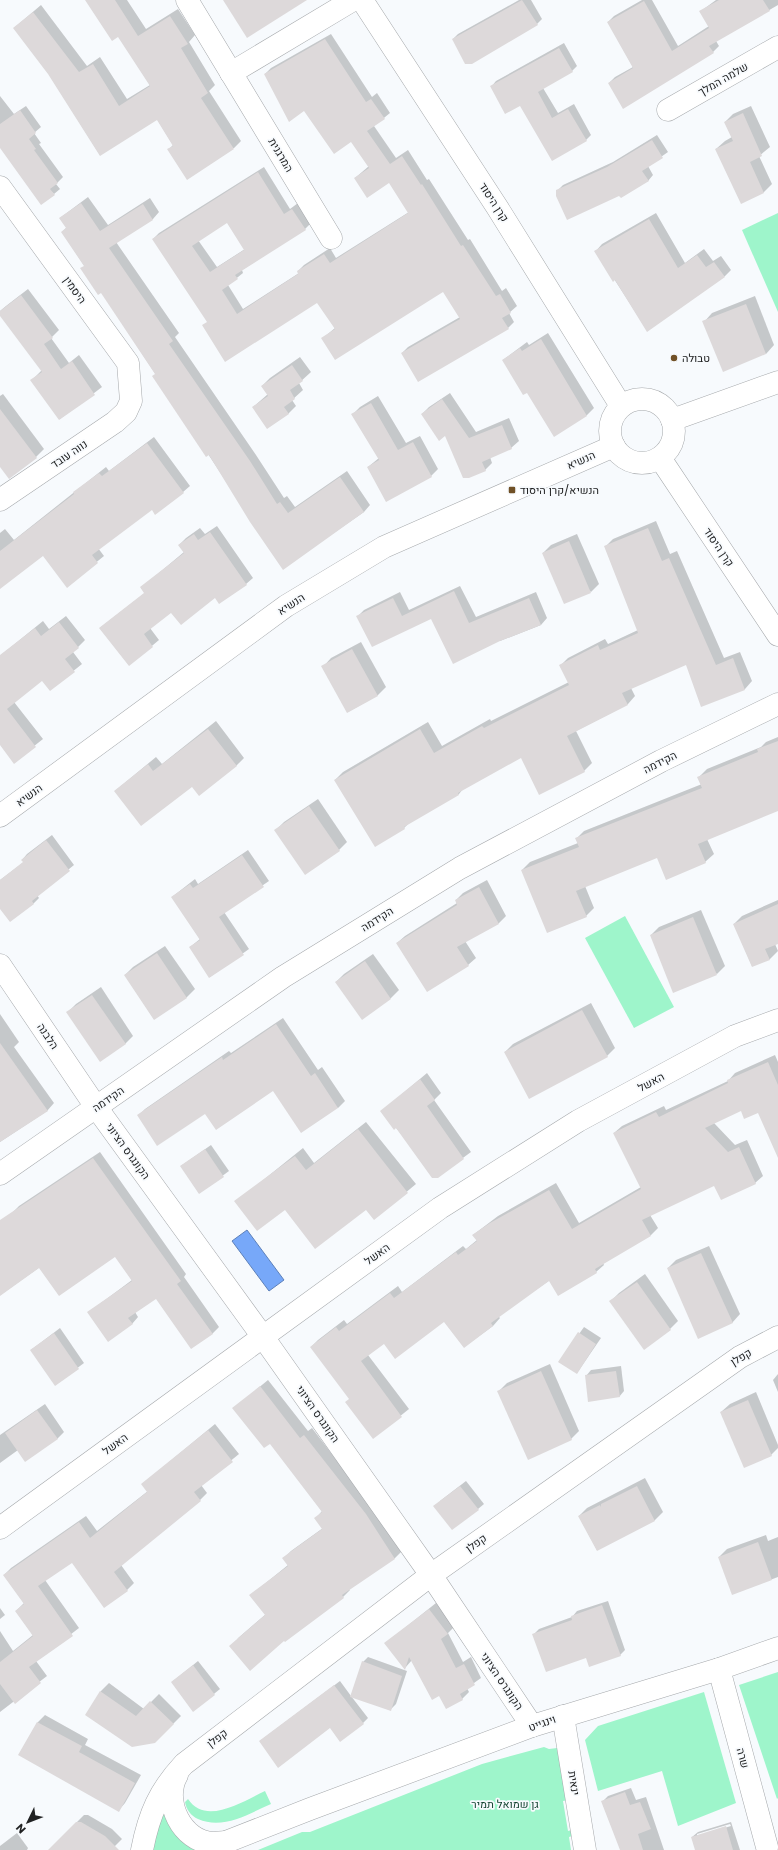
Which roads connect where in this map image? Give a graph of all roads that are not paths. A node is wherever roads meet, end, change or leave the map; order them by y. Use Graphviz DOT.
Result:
graph roads {
  1 [pos="186,0"];
  2 [pos="353,0"];
  3 [pos="362,0"];
  4 [pos="778,47"];
  5 [pos="231,73"];
  6 [pos="668,110"];
  7 [pos="0,187"];
  8 [pos="331,238"];
  9 [pos="778,382"];
  10 [pos="131,401"];
  11 [pos="622,406"];
  12 [pos="672,420"];
  13 [pos="614,446"];
  14 [pos="660,458"];
  15 [pos="0,500"];
  16 [pos="778,635"];
  17 [pos="778,704"];
  18 [pos="0,816"];
  19 [pos="0,965"];
  20 [pos="778,1020"];
  21 [pos="96,1107"];
  22 [pos="0,1174"];
  23 [pos="263,1337"];
  24 [pos="778,1337"];
  25 [pos="0,1528"];
  26 [pos="431,1574"];
  27 [pos="778,1648"];
  28 [pos="719,1669"];
  29 [pos="563,1716"];
  30 [pos="532,1726"];
  31 [pos="184,1764"];
  32 [pos="224,1847"];
  33 [pos="767,1847"];
  34 [pos="142,1850"];
  35 [pos="585,1850"];
  1 -- 5 [label="street, המרגנית"];
  2 -- 5 [label="street"];
  3 -- 11 [label="street, קרן היסוד"];
  4 -- 6 [label="street, שלמה המלך"];
  5 -- 8 [label="street, המרגנית"];
  7 -- 10 [label="street, היסמין"];
  9 -- 12 [label="street"];
  10 -- 15 [label="street, נווה עובד"];
  11 -- 12 [label="street"];
  11 -- 13 [label="street"];
  12 -- 14 [label="street"];
  13 -- 14 [label="street"];
  13 -- 18 [label="street, הנשיא"];
  14 -- 16 [label="street, קרן היסוד"];
  17 -- 21 [label="street, הקידמה"];
  19 -- 21 [label="street, הלבנה"];
  20 -- 23 [label="street, האשל"];
  21 -- 22 [label="street, הקידמה"];
  21 -- 23 [label="street, הקונגרס הציוני"];
  23 -- 25 [label="street, האשל"];
  23 -- 26 [label="street, הקונגרס הציוני"];
  24 -- 26 [label="street, קפלן"];
  26 -- 30 [label="street, הקונגרס הציוני"];
  26 -- 31 [label="street, קפלן"];
  27 -- 28 [label="street, וינגייט"];
  28 -- 29 [label="street, וינגייט"];
  28 -- 33 [label="street, שרה"];
  29 -- 30 [label="street, וינגייט"];
  29 -- 35 [label="street, ינאית"];
  30 -- 32 [label="street, וינגייט"];
  31 -- 32 [label="street, קפלן"];
  31 -- 34 [label="street, קפלן"];
}
